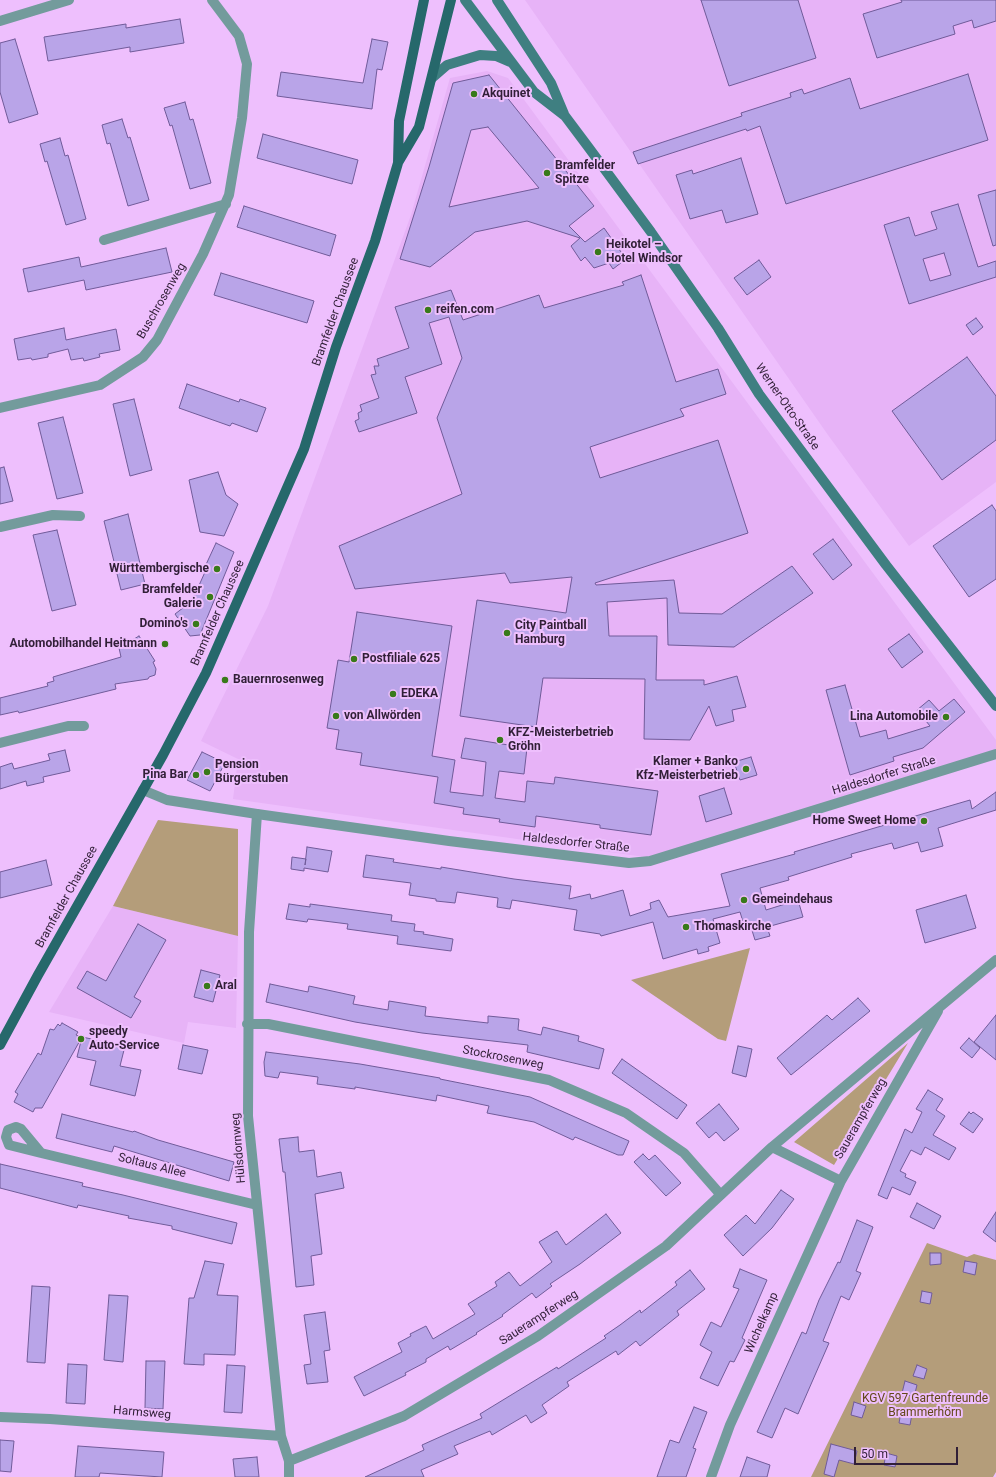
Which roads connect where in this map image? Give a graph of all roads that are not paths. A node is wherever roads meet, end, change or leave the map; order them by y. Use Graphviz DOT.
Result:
graph roads {
  1 [pos="69,0"];
  2 [pos="212,0"];
  3 [pos="424,0"];
  4 [pos="451,0"];
  5 [pos="465,0"];
  6 [pos="497,0"];
  7 [pos="0,21"];
  8 [pos="512,63"];
  9 [pos="432,78"];
  10 [pos="565,116"];
  11 [pos="398,163"];
  12 [pos="226,204"];
  13 [pos="104,240"];
  14 [pos="0,408"];
  15 [pos="80,516"];
  16 [pos="0,527"];
  17 [pos="996,706"];
  18 [pos="84,726"];
  19 [pos="0,743"];
  20 [pos="996,754"];
  21 [pos="143,790"];
  22 [pos="257,814"];
  23 [pos="996,960"];
  24 [pos="942,1004"];
  25 [pos="248,1024"];
  26 [pos="0,1045"];
  27 [pos="772,1147"];
  28 [pos="41,1153"];
  29 [pos="840,1181"];
  30 [pos="720,1194"];
  31 [pos="257,1205"];
  32 [pos="0,1417"];
  33 [pos="281,1436"];
  34 [pos="289,1461"];
  35 [pos="289,1477"];
  36 [pos="711,1477"];
  1 -- 7 [label="street"];
  2 -- 12 [label="street, Buschrosenweg"];
  3 -- 11 [label="main road, Bramfelder Chaussee"];
  4 -- 9 [label="main road, Bramfelder Chaussee"];
  5 -- 8 [label="main road, Werner-Otto-Straße"];
  6 -- 10 [label="main road, Werner-Otto-Straße"];
  8 -- 9 [label="main road"];
  8 -- 10 [label="main road, Werner-Otto-Straße"];
  9 -- 11 [label="main road, Bramfelder Chaussee"];
  10 -- 17 [label="main road, Werner-Otto-Straße"];
  11 -- 21 [label="main road, Bramfelder Chaussee"];
  12 -- 13 [label="street"];
  12 -- 14 [label="street, Buschrosenweg"];
  15 -- 16 [label="street"];
  18 -- 19 [label="street"];
  20 -- 22 [label="street, Haldesdorfer Straße"];
  21 -- 22 [label="street, Haldesdorfer Straße"];
  21 -- 26 [label="main road, Bramfelder Chaussee"];
  22 -- 25 [label="street, Hülsdornweg"];
  23 -- 24 [label="street, Sauerampferweg"];
  24 -- 27 [label="street, Sauerampferweg"];
  24 -- 29 [label="street, Sauerampferweg"];
  25 -- 30 [label="street, Stockrosenweg"];
  25 -- 31 [label="street, Hülsdornweg"];
  27 -- 29 [label="street"];
  27 -- 30 [label="street, Sauerampferweg"];
  28 -- 31 [label="street, Soltaus Allee"];
  29 -- 36 [label="street, Wichelkamp"];
  30 -- 34 [label="street, Sauerampferweg"];
  31 -- 33 [label="street, Hülsdornweg"];
  32 -- 33 [label="street, Harmsweg"];
  33 -- 34 [label="street, Hülsdornweg"];
  34 -- 35 [label="street, Hülsdornweg"];
}
